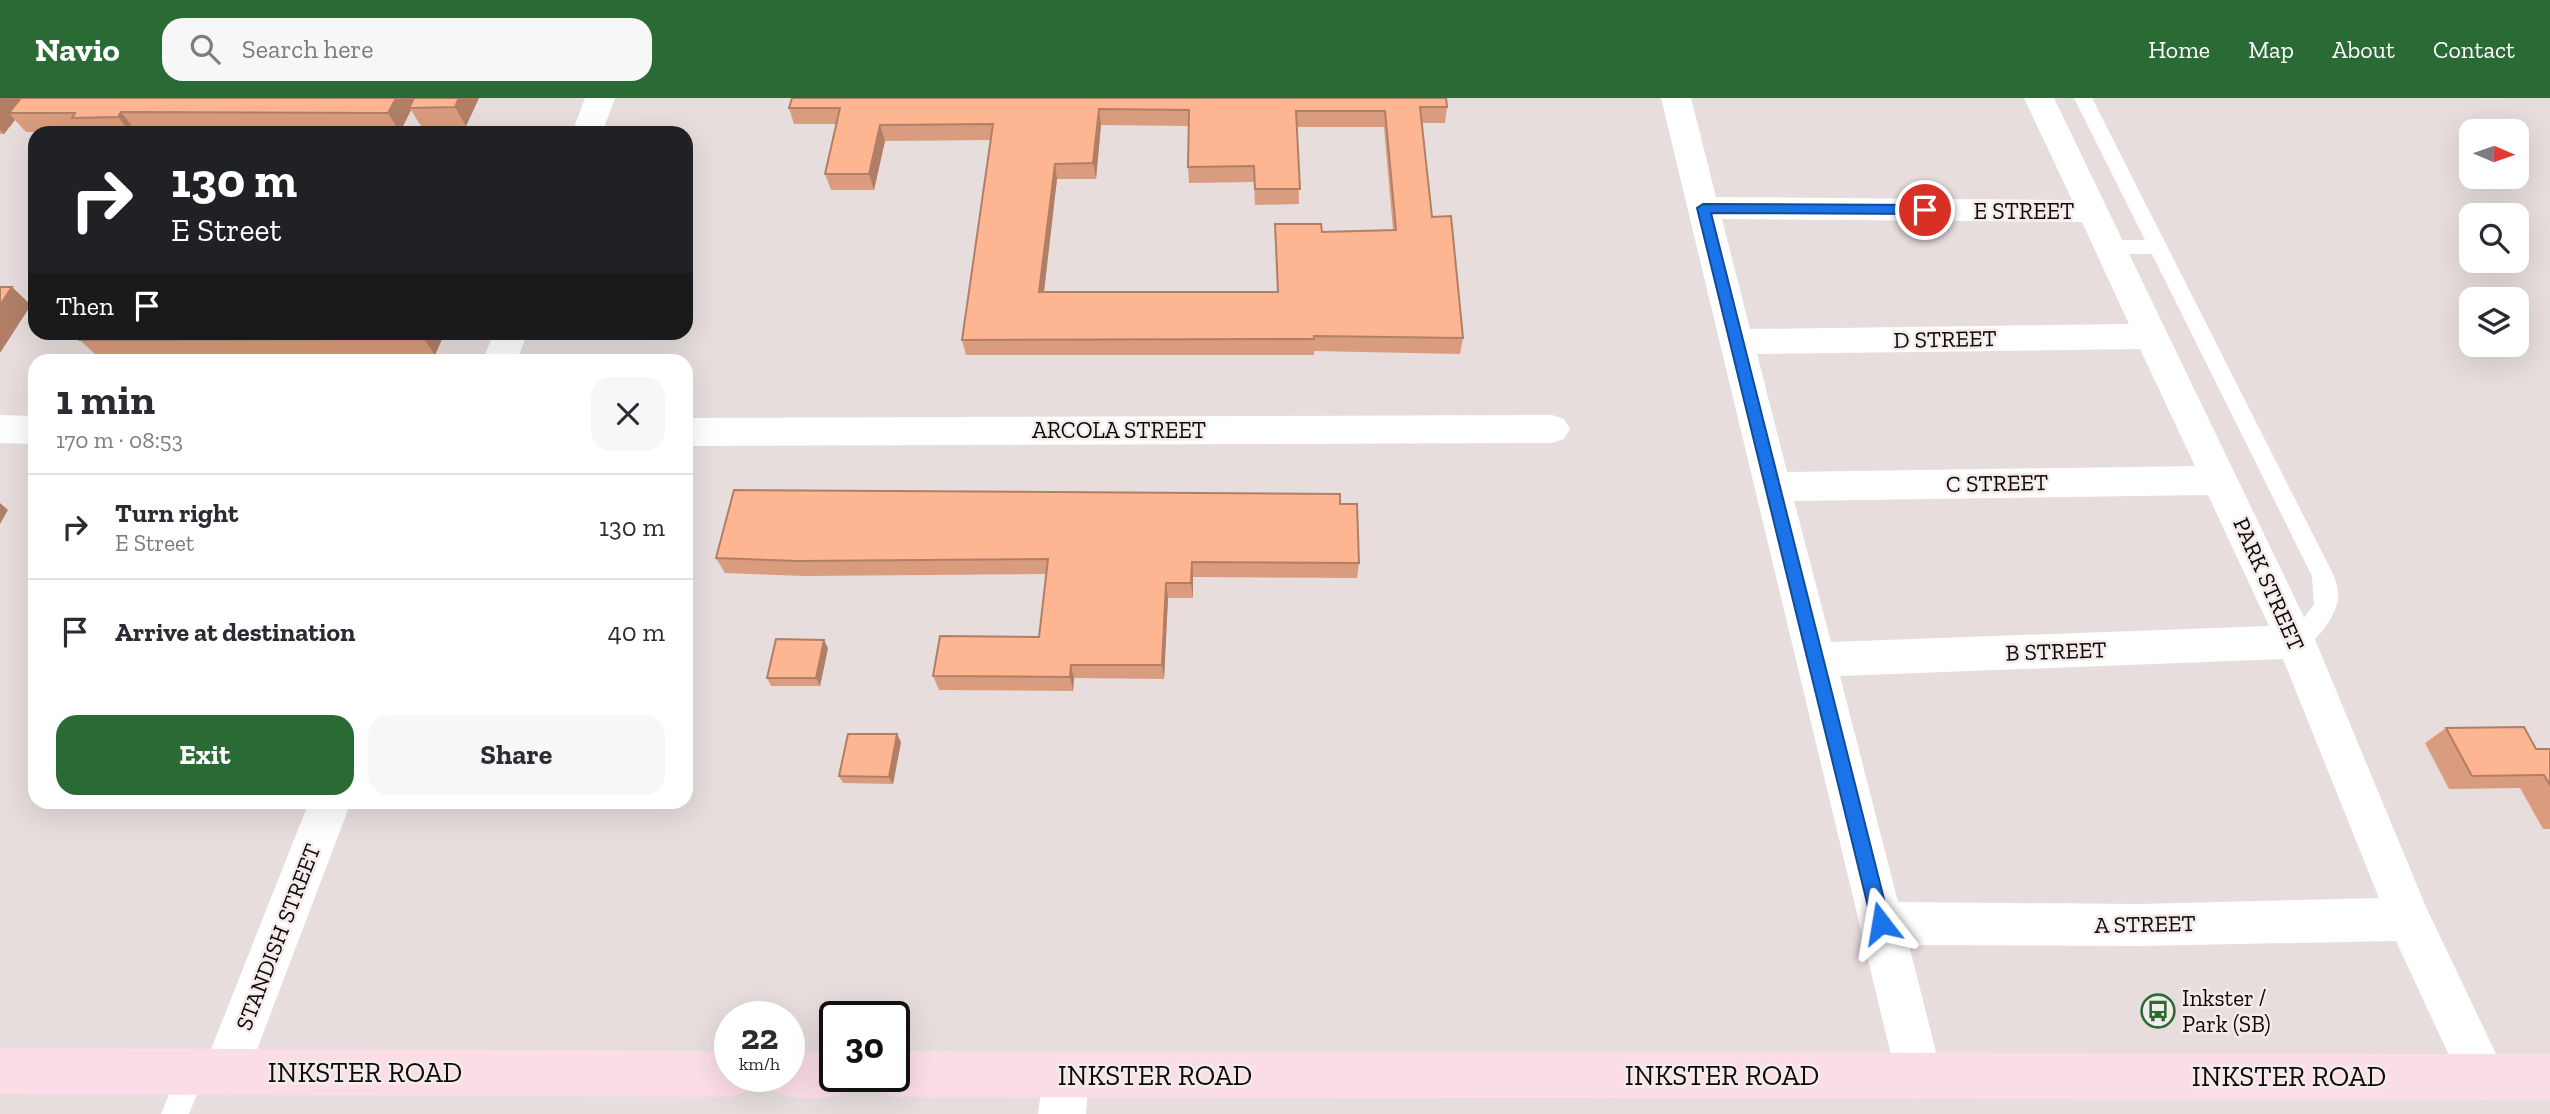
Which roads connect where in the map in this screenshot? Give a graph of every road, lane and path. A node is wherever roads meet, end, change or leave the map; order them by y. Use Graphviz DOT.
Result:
graph roads {
  1 [pos="600,98"];
  2 [pos="1676,98"];
  3 [pos="2039,98"];
  4 [pos="2083,98"];
  5 [pos="590,126"];
  6 [pos="1703,208"];
  7 [pos="2092,211"];
  8 [pos="2110,247"];
  9 [pos="2160,247"];
  10 [pos="2153,336"];
  11 [pos="1737,342"];
  12 [pos="0,429"];
  13 [pos="1552,429"];
  14 [pos="28,430"];
  15 [pos="693,432"];
  16 [pos="2222,480"];
  17 [pos="1773,487"];
  18 [pos="2296,642"];
  19 [pos="1815,660"];
  20 [pos="327,809"];
  21 [pos="2409,919"];
  22 [pos="1881,923"];
  23 [pos="0,1071"];
  24 [pos="209,1072"];
  25 [pos="714,1074"];
  26 [pos="910,1076"];
  27 [pos="1919,1076"];
  28 [pos="2484,1077"];
  29 [pos="2550,1077"];
  30 [pos="1064,1094"];
  31 [pos="175,1114"];
  1 -- 5 [label="street"];
  2 -- 6 [label="street"];
  3 -- 7 [label="street, PARK STREET"];
  4 -- 9 [label="lane"];
  6 -- 7 [label="street, E STREET"];
  6 -- 11 [label="street"];
  7 -- 8 [label="street, PARK STREET"];
  8 -- 9 [label="lane"];
  8 -- 10 [label="street, PARK STREET"];
  9 -- 18 [label="lane"];
  10 -- 11 [label="street, D STREET"];
  10 -- 16 [label="street, PARK STREET"];
  11 -- 17 [label="street"];
  12 -- 14 [label="street"];
  13 -- 15 [label="street, ARCOLA STREET"];
  16 -- 17 [label="street, C STREET"];
  16 -- 18 [label="street, PARK STREET"];
  17 -- 19 [label="street"];
  18 -- 19 [label="street, B STREET"];
  18 -- 21 [label="street, PARK STREET"];
  19 -- 22 [label="street"];
  20 -- 24 [label="street, STANDISH STREET"];
  21 -- 22 [label="street, A STREET"];
  21 -- 28 [label="street, PARK STREET"];
  22 -- 27 [label="street"];
  23 -- 24 [label="main road, INKSTER ROAD"];
  24 -- 25 [label="main road, INKSTER ROAD"];
  24 -- 31 [label="lane"];
  26 -- 30 [label="main road, INKSTER ROAD"];
  27 -- 28 [label="main road, INKSTER ROAD"];
  27 -- 30 [label="main road, INKSTER ROAD"];
  28 -- 29 [label="main road, INKSTER ROAD"];
}
